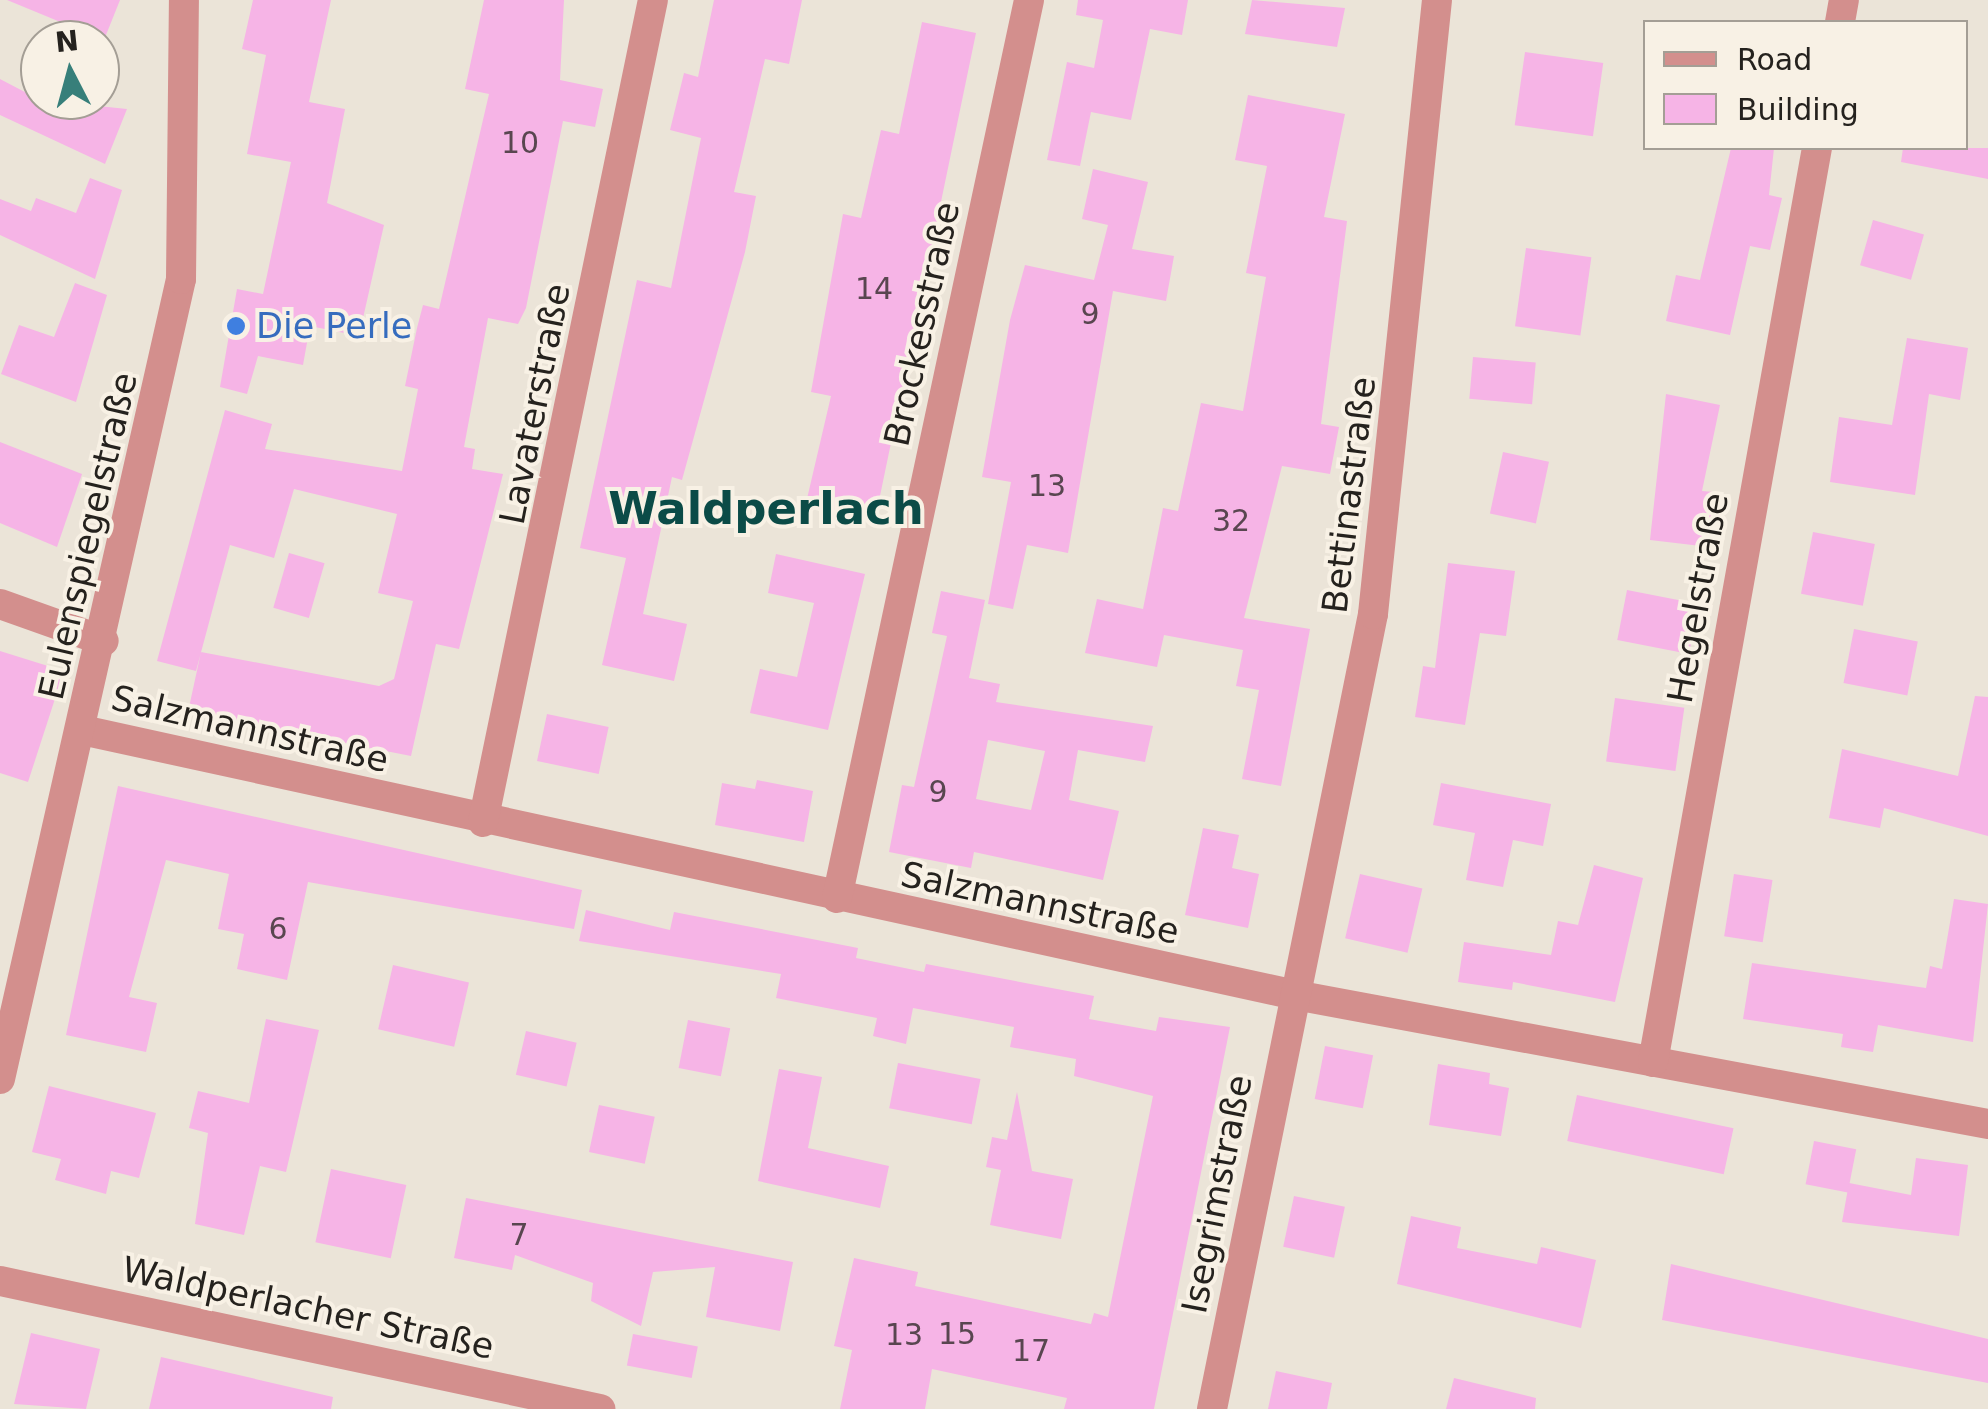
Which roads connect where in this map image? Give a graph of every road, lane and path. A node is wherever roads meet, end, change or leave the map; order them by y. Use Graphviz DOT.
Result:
graph roads {
  1 [pos="184,0"];
  2 [pos="653,0"];
  3 [pos="1029,0"];
  4 [pos="1436,0"];
  5 [pos="1818,150"];
  6 [pos="0,604"];
  7 [pos="104,641"];
  8 [pos="82,730"];
  9 [pos="483,822"];
  10 [pos="837,898"];
  11 [pos="1295,994"];
  12 [pos="1652,1062"];
  13 [pos="0,1080"];
  14 [pos="1988,1124"];
  15 [pos="0,1281"];
  16 [pos="600,1409"];
  17 [pos="1212,1409"];
  1 -- 7 [label="street, Eulenspiegelstraße"];
  2 -- 9 [label="street, Lavaterstraße"];
  3 -- 10 [label="street, Brockesstraße"];
  4 -- 11 [label="street, Bettinastraße"];
  5 -- 12 [label="street, Hegelstraße"];
  6 -- 7 [label="street"];
  7 -- 8 [label="street, Eulenspiegelstraße"];
  8 -- 9 [label="street, Salzmannstraße"];
  8 -- 13 [label="street, Eulenspiegelstraße"];
  9 -- 10 [label="street, Salzmannstraße"];
  10 -- 11 [label="street, Salzmannstraße"];
  11 -- 12 [label="street, Salzmannstraße"];
  11 -- 17 [label="street, Isegrimstraße"];
  12 -- 14 [label="street, Salzmannstraße"];
  15 -- 16 [label="street, Waldperlacher Straße"];
}
